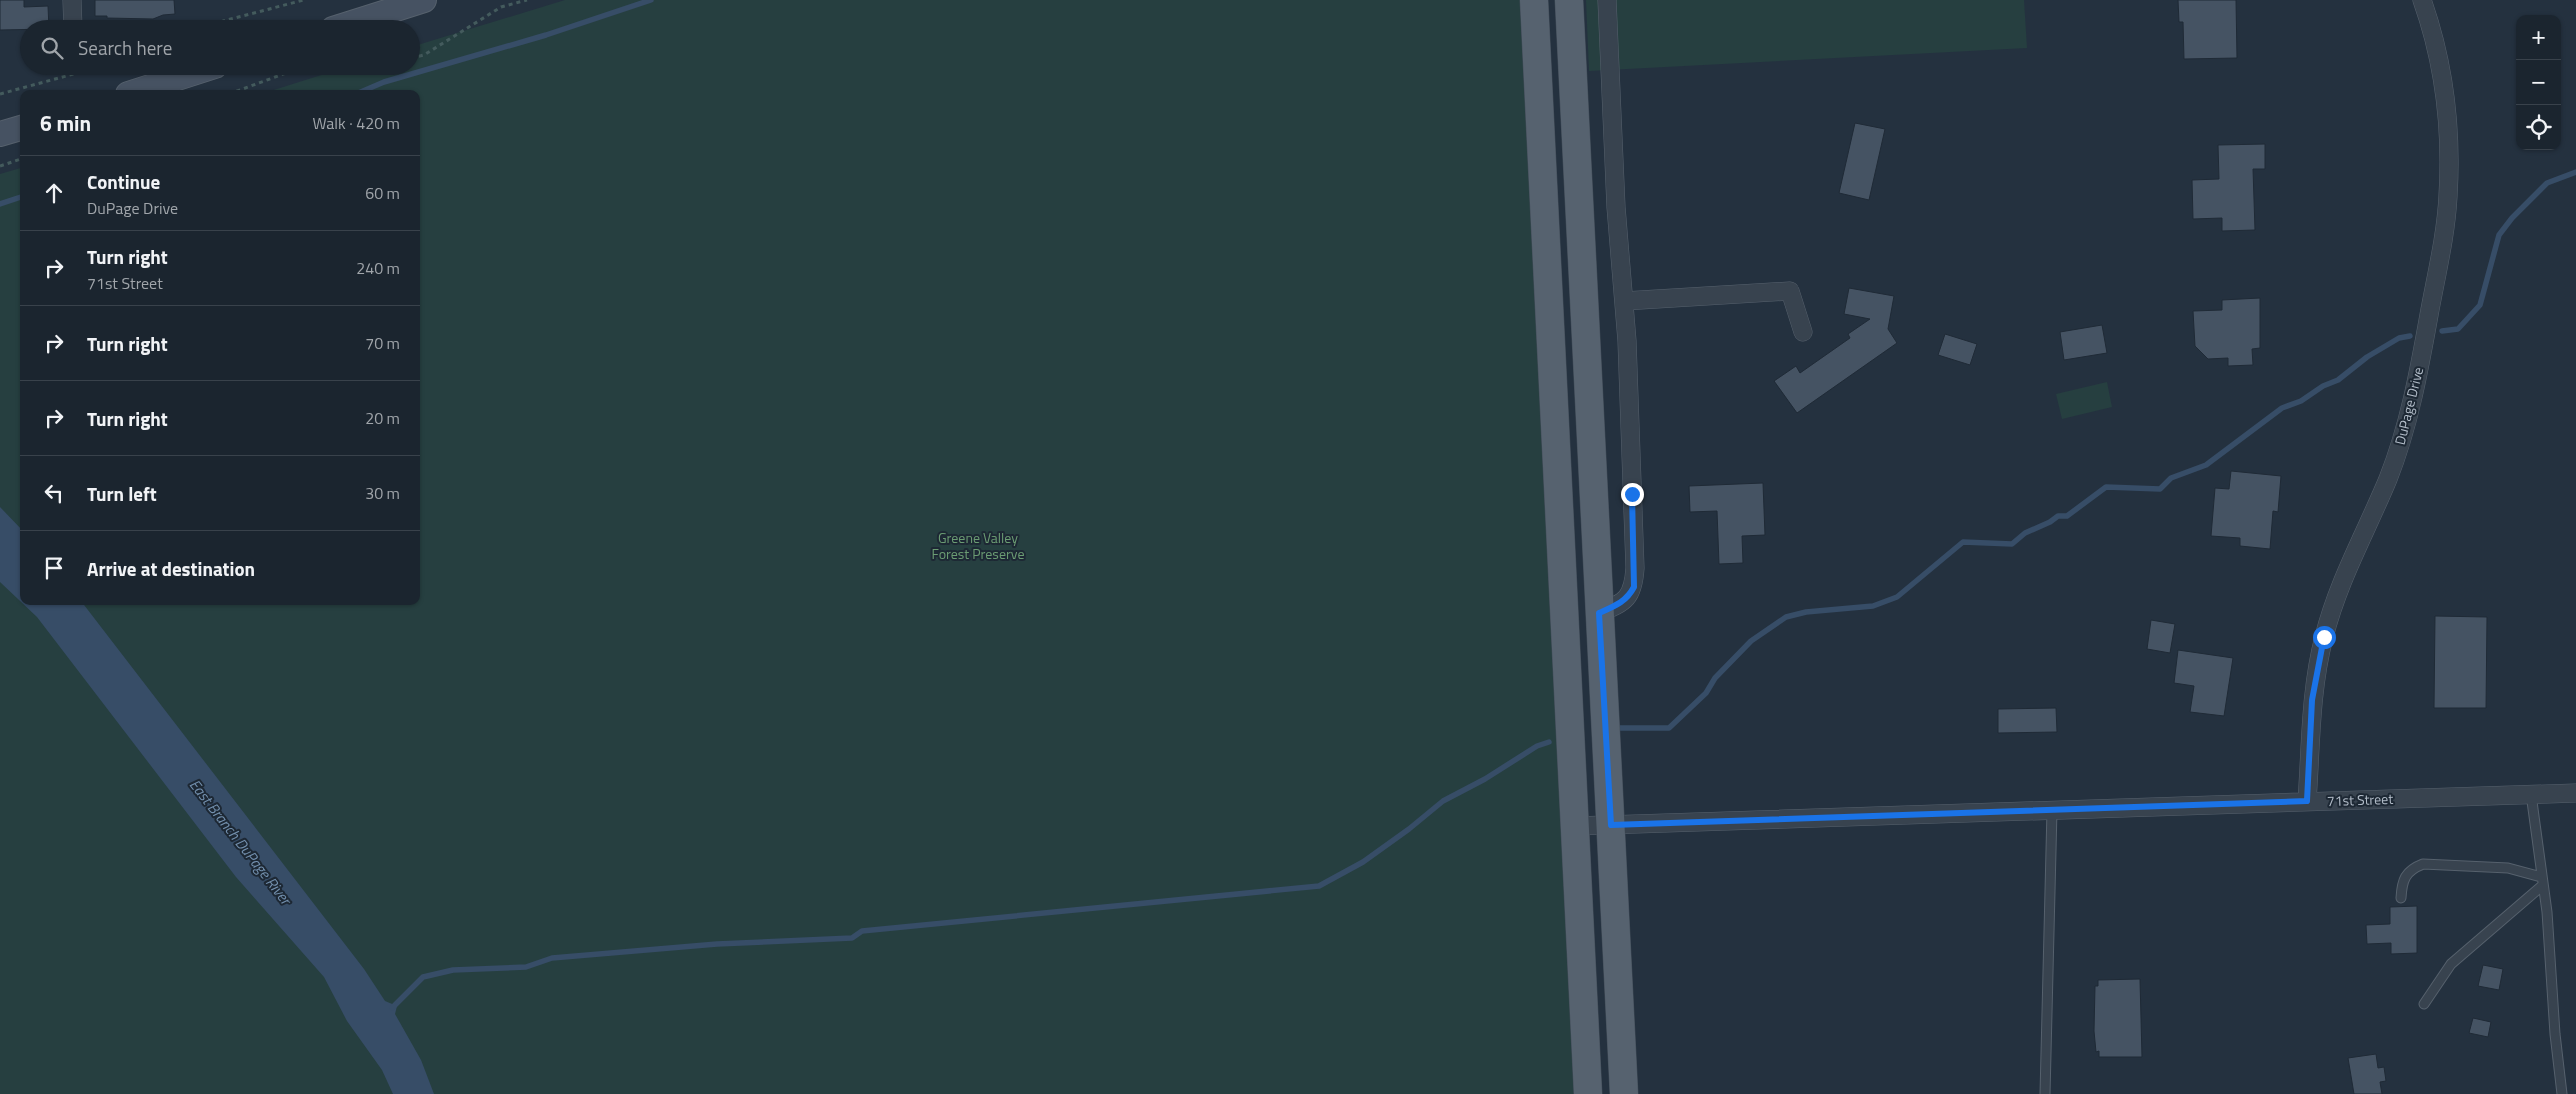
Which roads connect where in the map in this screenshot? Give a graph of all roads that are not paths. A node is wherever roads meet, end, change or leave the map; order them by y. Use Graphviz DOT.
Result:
graph roads {
  1 [pos="72,0"];
  2 [pos="1534,0"];
  3 [pos="1569,0"];
  4 [pos="1607,0"];
  5 [pos="2422,0"];
  6 [pos="415,1"];
  7 [pos="372,8"];
  8 [pos="73,20"];
  9 [pos="349,20"];
  10 [pos="187,75"];
  11 [pos="140,90"];
  12 [pos="20,128"];
  13 [pos="0,134"];
  14 [pos="1624,300"];
  15 [pos="1802,332"];
  16 [pos="1599,613"];
  17 [pos="2576,793"];
  18 [pos="2531,794"];
  19 [pos="2307,801"];
  20 [pos="2052,810"];
  21 [pos="1611,825"];
  22 [pos="1575,826"];
  23 [pos="2542,881"];
  24 [pos="2401,898"];
  25 [pos="2424,1004"];
  26 [pos="1588,1094"];
  27 [pos="1624,1094"];
  28 [pos="2045,1094"];
  29 [pos="2562,1094"];
  1 -- 8 [label="street"];
  2 -- 22 [label="main road"];
  3 -- 16 [label="main road"];
  4 -- 14 [label="street"];
  5 -- 19 [label="street, DuPage Drive"];
  6 -- 7 [label="main road"];
  7 -- 9 [label="main road"];
  10 -- 11 [label="main road"];
  12 -- 13 [label="main road"];
  14 -- 15 [label="street"];
  14 -- 16 [label="street"];
  16 -- 21 [label="main road"];
  17 -- 18 [label="street, 71st Street"];
  18 -- 19 [label="street, 71st Street"];
  18 -- 23 [label="lane"];
  19 -- 20 [label="street, 71st Street"];
  20 -- 21 [label="street, 71st Street"];
  20 -- 28 [label="lane"];
  21 -- 22 [label="street, 71st Street"];
  21 -- 27 [label="main road"];
  22 -- 26 [label="main road"];
  23 -- 24 [label="lane"];
  23 -- 25 [label="lane"];
  23 -- 29 [label="lane"];
}
